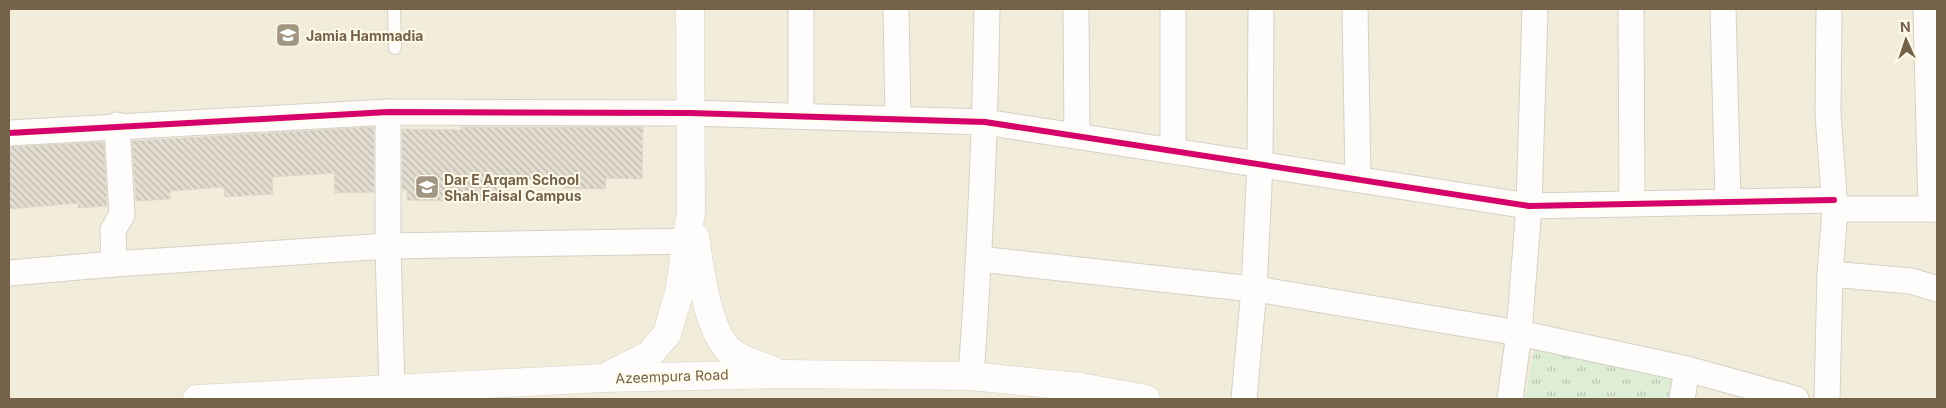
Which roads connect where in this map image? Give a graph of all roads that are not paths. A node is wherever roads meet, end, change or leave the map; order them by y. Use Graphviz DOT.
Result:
graph roads {
  1 [pos="394,9"];
  2 [pos="690,9"];
  3 [pos="801,9"];
  4 [pos="896,9"];
  5 [pos="987,9"];
  6 [pos="1076,9"];
  7 [pos="1173,9"];
  8 [pos="1261,9"];
  9 [pos="1355,9"];
  10 [pos="1535,9"];
  11 [pos="1631,9"];
  12 [pos="1723,9"];
  13 [pos="1829,9"];
  14 [pos="1926,9"];
  15 [pos="395,48"];
  16 [pos="388,112"];
  17 [pos="690,113"];
  18 [pos="801,116"];
  19 [pos="898,119"];
  20 [pos="985,122"];
  21 [pos="117,125"];
  22 [pos="9,133"];
  23 [pos="1077,136"];
  24 [pos="1173,150"];
  25 [pos="1260,164"];
  26 [pos="1358,179"];
  27 [pos="1728,202"];
  28 [pos="1632,204"];
  29 [pos="1834,205"];
  30 [pos="1529,206"];
  31 [pos="1934,209"];
  32 [pos="691,241"];
  33 [pos="388,246"];
  34 [pos="979,259"];
  35 [pos="114,264"];
  36 [pos="9,273"];
  37 [pos="1830,274"];
  38 [pos="1254,289"];
  39 [pos="1937,289"];
  40 [pos="1519,333"];
  41 [pos="1687,370"];
  42 [pos="782,374"];
  43 [pos="971,376"];
  44 [pos="603,378"];
  45 [pos="392,389"];
  46 [pos="356,395"];
  47 [pos="197,399"];
  48 [pos="1146,399"];
  49 [pos="1244,399"];
  50 [pos="1510,399"];
  51 [pos="1682,399"];
  52 [pos="1796,399"];
  53 [pos="1827,399"];
  1 -- 15 [label="lane"];
  2 -- 17 [label="main road"];
  3 -- 18 [label="street"];
  4 -- 19 [label="street"];
  5 -- 20 [label="street"];
  6 -- 23 [label="street"];
  7 -- 24 [label="street"];
  8 -- 25 [label="street"];
  9 -- 26 [label="street"];
  10 -- 30 [label="street"];
  11 -- 28 [label="street"];
  12 -- 27 [label="street"];
  13 -- 29 [label="street"];
  14 -- 31 [label="street"];
  16 -- 17 [label="street"];
  16 -- 21 [label="street"];
  16 -- 33 [label="street"];
  17 -- 18 [label="street"];
  17 -- 32 [label="main road"];
  18 -- 19 [label="street"];
  19 -- 20 [label="street"];
  20 -- 23 [label="street"];
  20 -- 34 [label="street"];
  21 -- 22 [label="street"];
  21 -- 35 [label="street"];
  23 -- 24 [label="street"];
  24 -- 25 [label="street"];
  25 -- 26 [label="street"];
  25 -- 38 [label="street"];
  26 -- 30 [label="street"];
  27 -- 28 [label="street"];
  27 -- 29 [label="street"];
  28 -- 30 [label="street"];
  29 -- 31 [label="street"];
  29 -- 37 [label="street"];
  30 -- 40 [label="street"];
  32 -- 33 [label="street"];
  32 -- 42 [label="main road"];
  32 -- 44 [label="main road"];
  33 -- 35 [label="street"];
  33 -- 45 [label="street"];
  34 -- 38 [label="street"];
  34 -- 43 [label="street"];
  35 -- 36 [label="street"];
  37 -- 39 [label="street"];
  37 -- 53 [label="street"];
  38 -- 40 [label="street"];
  38 -- 49 [label="street"];
  40 -- 41 [label="street"];
  40 -- 50 [label="street"];
  41 -- 51 [label="street"];
  41 -- 52 [label="street"];
  42 -- 43 [label="main road, Azeempura Road"];
  42 -- 44 [label="main road, Azeempura Road"];
  43 -- 48 [label="main road, Azeempura Road"];
  44 -- 45 [label="main road, Azeempura Road"];
  45 -- 46 [label="main road, Azeempura Road"];
  46 -- 47 [label="main road, Azeempura Road"];
}
